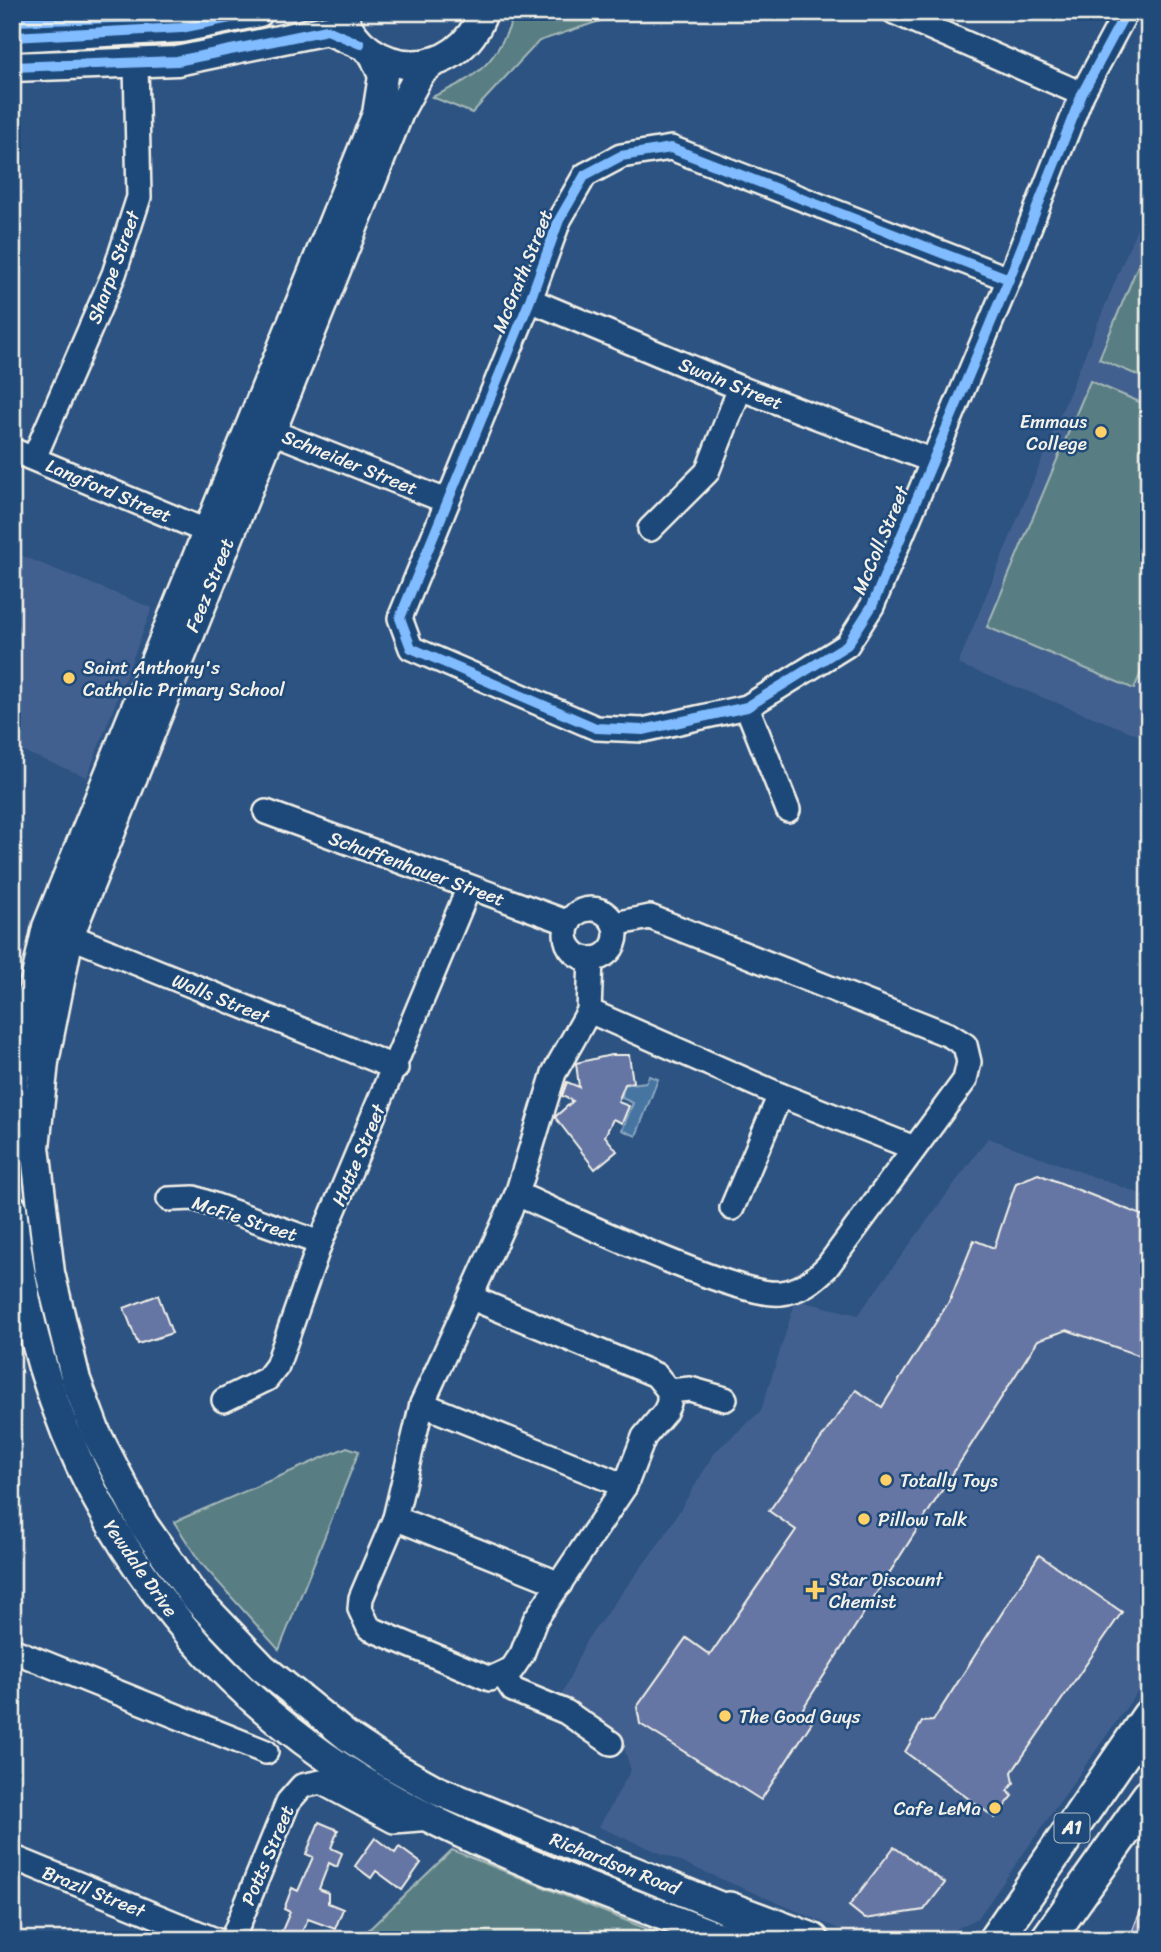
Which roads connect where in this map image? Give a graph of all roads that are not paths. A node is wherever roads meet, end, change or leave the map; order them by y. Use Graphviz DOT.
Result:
graph roads {
  1 [pos="259,12"];
  2 [pos="341,12"];
  3 [pos="483,12"];
  4 [pos="894,12"];
  5 [pos="1126,12"];
  6 [pos="12,37"];
  7 [pos="367,49"];
  8 [pos="433,62"];
  9 [pos="136,64"];
  10 [pos="12,67"];
  11 [pos="1082,94"];
  12 [pos="1009,279"];
  13 [pos="530,300"];
  14 [pos="740,388"];
  15 [pos="262,427"];
  16 [pos="12,450"];
  17 [pos="34,458"];
  18 [pos="933,461"];
  19 [pos="446,501"];
  20 [pos="650,529"];
  21 [pos="206,531"];
  22 [pos="411,648"];
  23 [pos="747,706"];
  24 [pos="788,810"];
  25 [pos="266,812"];
  26 [pos="469,887"];
  27 [pos="569,923"];
  28 [pos="614,924"];
  29 [pos="58,931"];
  30 [pos="591,959"];
  31 [pos="589,1011"];
  32 [pos="396,1068"];
  33 [pos="14,1074"];
  34 [pos="780,1095"];
  35 [pos="12,1122"];
  36 [pos="914,1148"];
  37 [pos="517,1194"];
  38 [pos="169,1199"];
  39 [pos="732,1208"];
  40 [pos="42,1209"];
  41 [pos="13,1215"];
  42 [pos="320,1243"];
  43 [pos="17,1275"];
  44 [pos="472,1298"];
  45 [pos="669,1391"];
  46 [pos="725,1399"];
  47 [pos="223,1400"];
  48 [pos="422,1404"];
  49 [pos="625,1486"];
  50 [pos="395,1518"];
  51 [pos="560,1584"];
  52 [pos="12,1650"];
  53 [pos="503,1675"];
  54 [pos="1149,1716"];
  55 [pos="611,1742"];
  56 [pos="266,1752"];
  57 [pos="436,1790"];
  58 [pos="1149,1796"];
  59 [pos="431,1818"];
  60 [pos="1111,1850"];
  61 [pos="12,1857"];
  62 [pos="728,1924"];
  63 [pos="215,1940"];
  64 [pos="232,1940"];
  65 [pos="792,1940"];
  66 [pos="812,1940"];
  67 [pos="995,1940"];
  68 [pos="1047,1940"];
  69 [pos="1068,1940"];
  1 -- 6 [label="main road"];
  2 -- 7 [label="main road, Feez Street"];
  3 -- 8 [label="main road"];
  4 -- 11 [label="street"];
  5 -- 11 [label="street, McColl Street"];
  7 -- 8 [label="main road"];
  7 -- 9 [label="main road"];
  7 -- 15 [label="main road, Feez Street"];
  8 -- 15 [label="main road, Feez Street"];
  9 -- 10 [label="main road"];
  9 -- 17 [label="street, Sharpe Street"];
  11 -- 12 [label="street, McColl Street"];
  12 -- 13 [label="street, McGrath Street"];
  12 -- 18 [label="street, McColl Street"];
  13 -- 14 [label="street, Swain Street"];
  13 -- 19 [label="street, McGrath Street"];
  14 -- 18 [label="street, Swain Street"];
  14 -- 20 [label="street"];
  15 -- 19 [label="street, Schneider Street"];
  15 -- 21 [label="main road, Feez Street"];
  15 -- 29 [label="main road, Feez Street"];
  16 -- 17 [label="street, Langford Street"];
  17 -- 21 [label="street, Langford Street"];
  18 -- 23 [label="street, McColl Street"];
  19 -- 22 [label="street, McGrath Street"];
  21 -- 29 [label="main road, Feez Street"];
  22 -- 23 [label="street, McColl Street"];
  23 -- 24 [label="street"];
  25 -- 26 [label="street, Schuffenhauer Street"];
  26 -- 27 [label="street, Schuffenhauer Street"];
  26 -- 32 [label="street, Hatte Street"];
  27 -- 28 [label="street"];
  27 -- 30 [label="street"];
  28 -- 30 [label="street"];
  28 -- 36 [label="street"];
  29 -- 32 [label="street, Walls Street"];
  29 -- 33 [label="main road, Feez Street"];
  29 -- 40 [label="main road, Feez Street"];
  30 -- 31 [label="street"];
  31 -- 34 [label="street"];
  31 -- 37 [label="street"];
  32 -- 42 [label="street, Hatte Street"];
  33 -- 35 [label="main road, Feez Street"];
  34 -- 36 [label="street"];
  34 -- 39 [label="street"];
  36 -- 37 [label="street"];
  37 -- 44 [label="street"];
  38 -- 42 [label="street, McFie Street"];
  40 -- 41 [label="street"];
  40 -- 57 [label="main road, Yewdale Drive"];
  41 -- 43 [label="main road, Yewdale Drive"];
  42 -- 47 [label="street, Hatte Street"];
  43 -- 59 [label="main road, Yewdale Drive"];
  44 -- 45 [label="street"];
  44 -- 48 [label="street"];
  45 -- 46 [label="street"];
  45 -- 49 [label="street"];
  48 -- 49 [label="street"];
  48 -- 50 [label="street"];
  49 -- 51 [label="street"];
  50 -- 51 [label="street"];
  50 -- 53 [label="street"];
  51 -- 53 [label="street"];
  52 -- 56 [label="street"];
  53 -- 55 [label="street"];
  54 -- 67 [label="highway, A1"];
  57 -- 62 [label="main road, Richardson Road"];
  58 -- 60 [label="highway, A1"];
  59 -- 62 [label="main road, Richardson Road"];
  59 -- 64 [label="street, Potts Street"];
  60 -- 68 [label="highway, A1"];
  60 -- 69 [label="highway"];
  61 -- 63 [label="street, Brazil Street"];
  62 -- 65 [label="main road, Richardson Road"];
  62 -- 66 [label="highway"];
}
